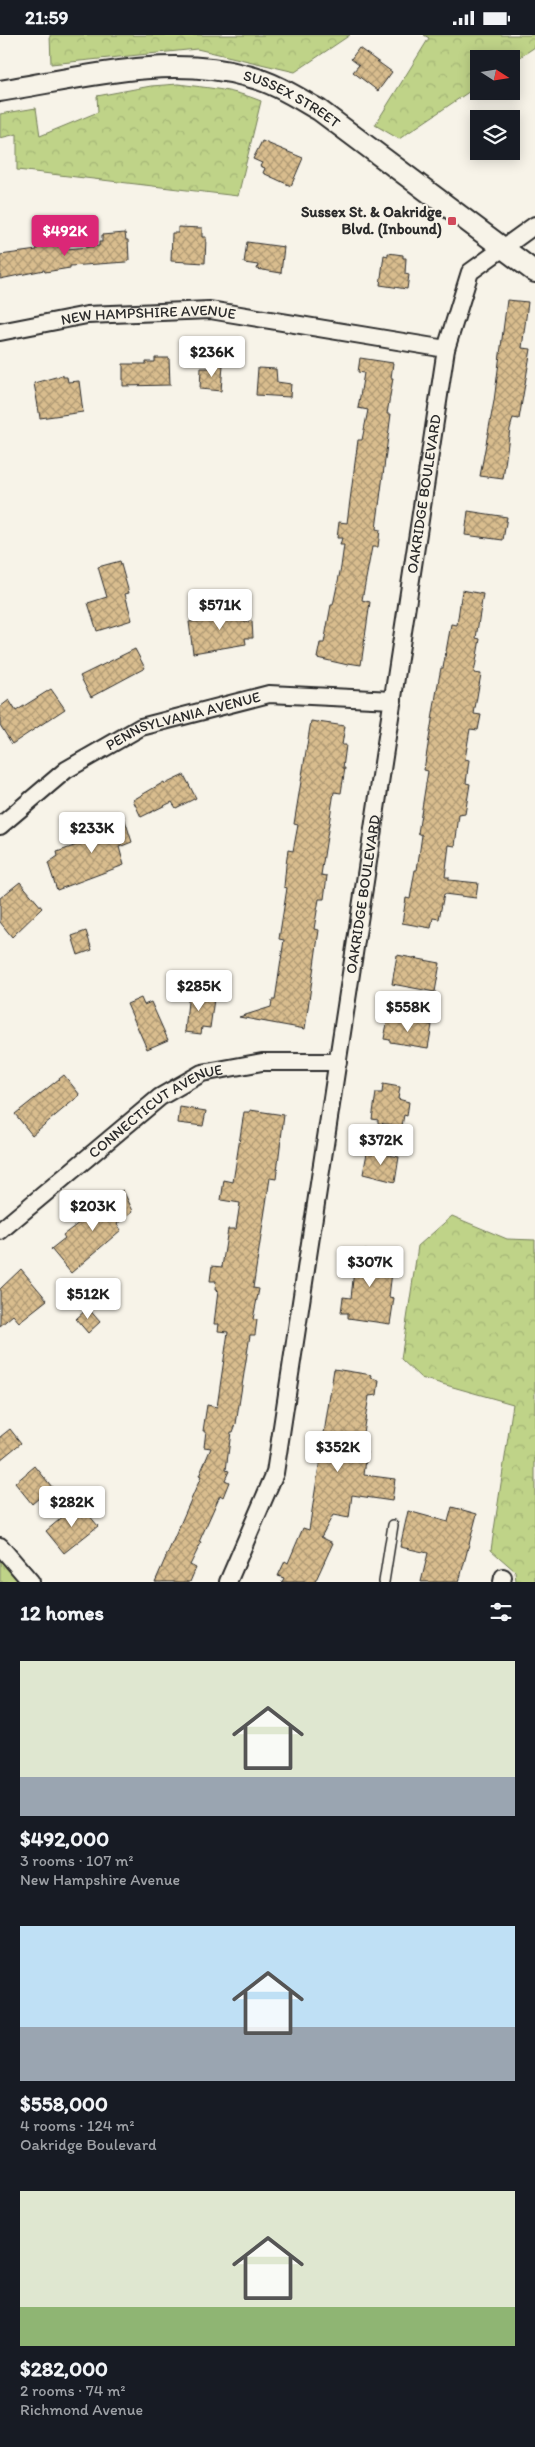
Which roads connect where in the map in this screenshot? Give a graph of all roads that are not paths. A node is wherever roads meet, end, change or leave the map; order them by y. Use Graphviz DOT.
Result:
graph roads {
  1 [pos="0,91"];
  2 [pos="535,225"];
  3 [pos="503,248"];
  4 [pos="535,272"];
  5 [pos="0,332"];
  6 [pos="446,349"];
  7 [pos="393,701"];
  8 [pos="0,826"];
  9 [pos="338,1062"];
  10 [pos="0,1231"];
  11 [pos="393,1525"];
  12 [pos="0,1546"];
  13 [pos="31,1582"];
  14 [pos="228,1582"];
  15 [pos="384,1582"];
  1 -- 3 [label="street, SUSSEX STREET"];
  2 -- 3 [label="street, OAKRIDGE BOULEVARD"];
  3 -- 4 [label="street, SUSSEX STREET"];
  3 -- 6 [label="street, OAKRIDGE BOULEVARD"];
  5 -- 6 [label="street, NEW HAMPSHIRE AVENUE"];
  6 -- 7 [label="street, OAKRIDGE BOULEVARD"];
  7 -- 8 [label="street, PENNSYLVANIA AVENUE"];
  7 -- 9 [label="street, OAKRIDGE BOULEVARD"];
  9 -- 10 [label="street, CONNECTICUT AVENUE"];
  9 -- 14 [label="street, OAKRIDGE BOULEVARD"];
  11 -- 15 [label="lane"];
  12 -- 13 [label="street"];
}
